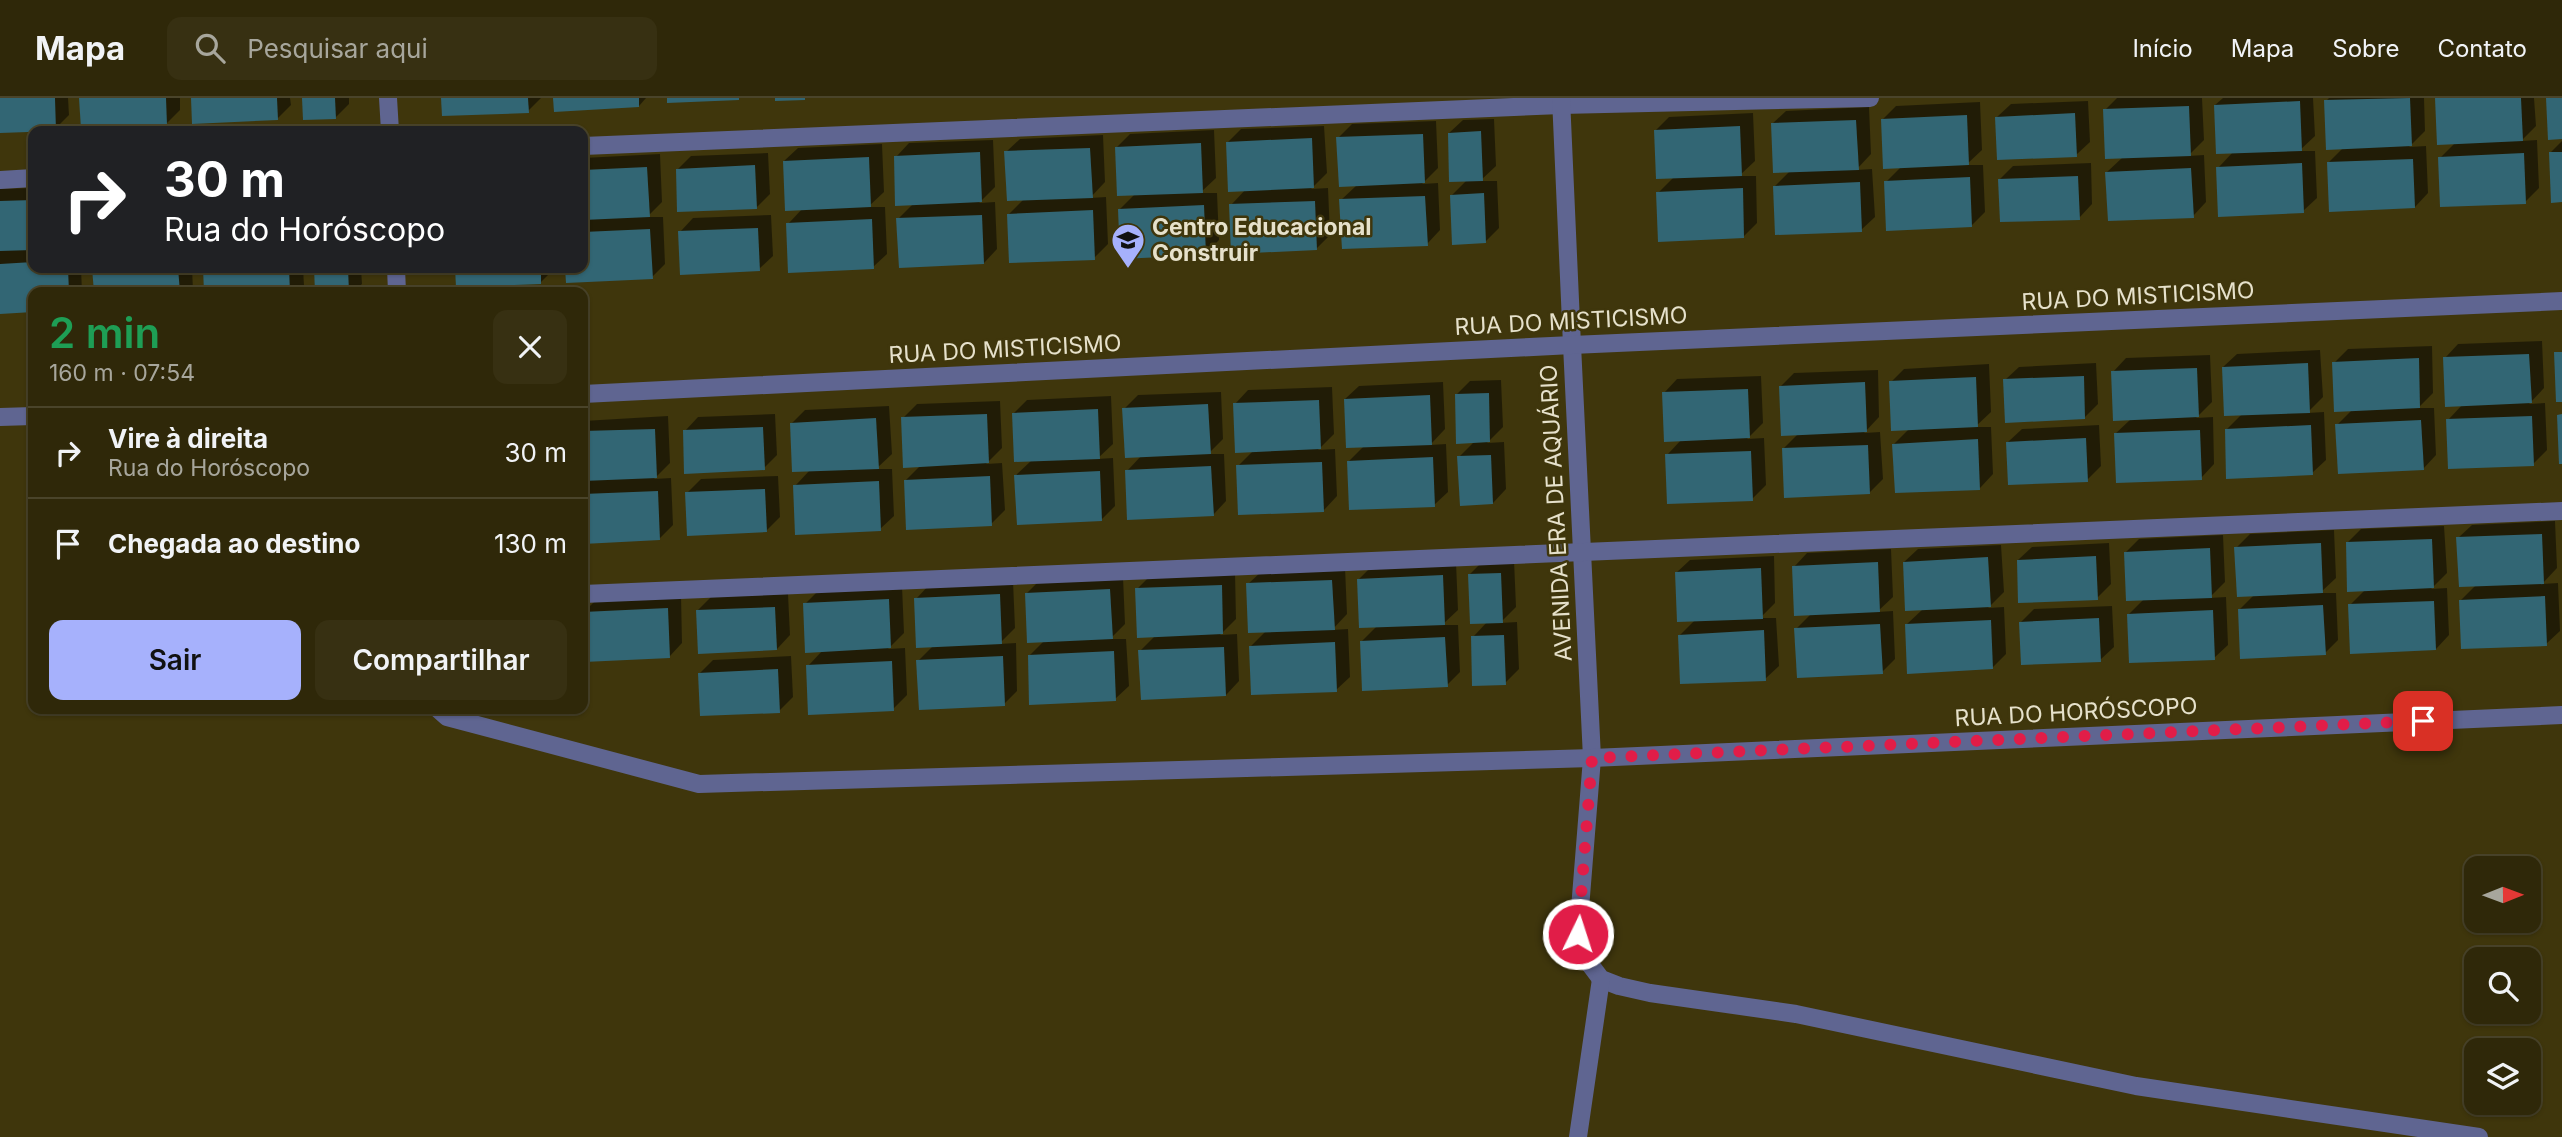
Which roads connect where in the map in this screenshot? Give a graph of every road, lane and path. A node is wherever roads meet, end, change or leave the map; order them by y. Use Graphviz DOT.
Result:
graph roads {
  1 [pos="388,98"];
  2 [pos="1870,98"];
  3 [pos="1561,102"];
  4 [pos="390,126"];
  5 [pos="588,146"];
  6 [pos="28,178"];
  7 [pos="0,180"];
  8 [pos="2562,301"];
  9 [pos="1572,345"];
  10 [pos="588,394"];
  11 [pos="28,416"];
  12 [pos="0,417"];
  13 [pos="2562,511"];
  14 [pos="1583,552"];
  15 [pos="588,594"];
  16 [pos="444,714"];
  17 [pos="2562,715"];
  18 [pos="1592,758"];
  19 [pos="1601,979"];
  20 [pos="1578,1137"];
  21 [pos="2479,1137"];
  1 -- 4 [label="street"];
  2 -- 3 [label="street"];
  3 -- 5 [label="street"];
  3 -- 9 [label="street, AVENIDA ERA DE AQUÁRIO"];
  6 -- 7 [label="street"];
  8 -- 9 [label="street, RUA DO MISTICISMO"];
  9 -- 10 [label="street, RUA DO MISTICISMO"];
  9 -- 14 [label="street, AVENIDA ERA DE AQUÁRIO"];
  11 -- 12 [label="street"];
  13 -- 14 [label="street"];
  14 -- 15 [label="street"];
  14 -- 18 [label="street, AVENIDA ERA DE AQUÁRIO"];
  16 -- 18 [label="street, RUA DO HORÓSCOPO"];
  17 -- 18 [label="street, RUA DO HORÓSCOPO"];
  18 -- 19 [label="street, AVENIDA ERA DE AQUÁRIO"];
  19 -- 20 [label="street"];
  19 -- 21 [label="street"];
}
